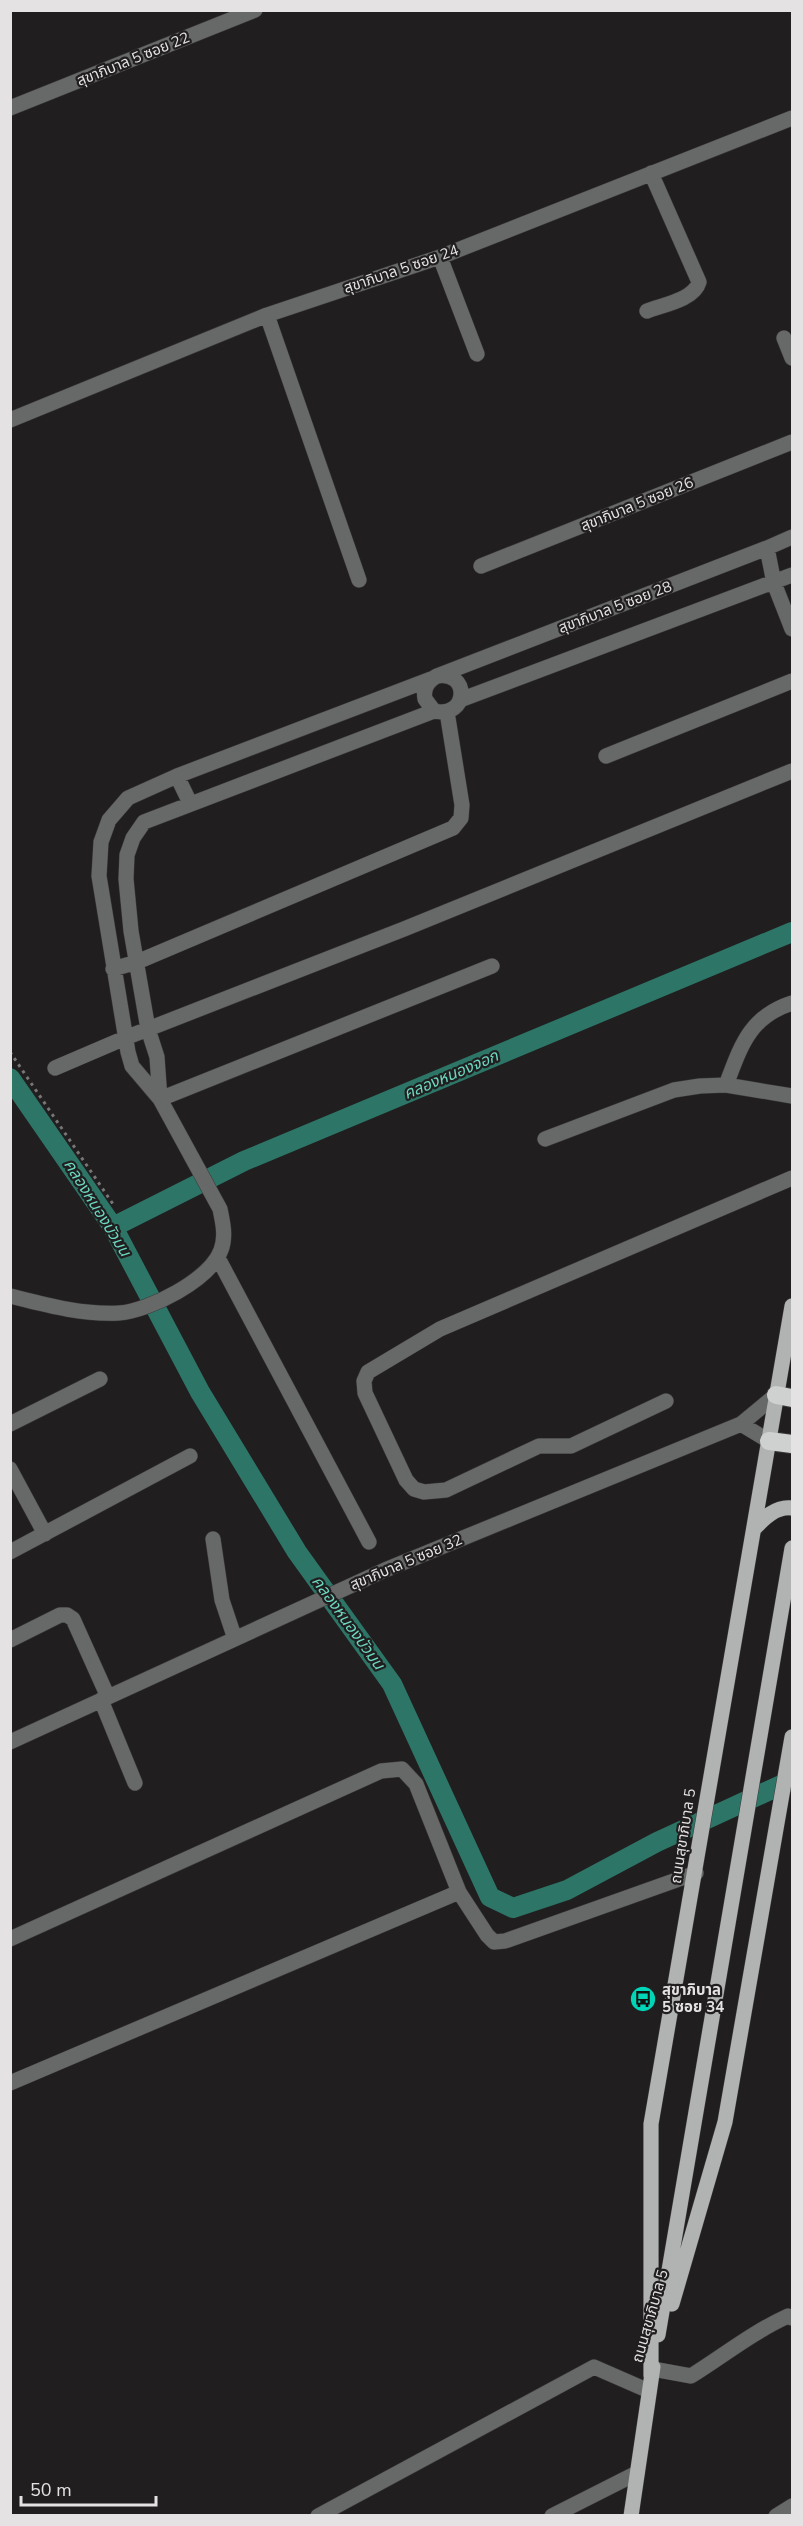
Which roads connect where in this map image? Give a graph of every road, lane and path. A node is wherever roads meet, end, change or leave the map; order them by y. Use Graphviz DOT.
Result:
graph roads {
  1 [pos="255,10"];
  2 [pos="10,108"];
  3 [pos="792,118"];
  4 [pos="651,173"];
  5 [pos="440,256"];
  6 [pos="647,311"];
  7 [pos="267,315"];
  8 [pos="784,338"];
  9 [pos="477,354"];
  10 [pos="792,358"];
  11 [pos="10,420"];
  12 [pos="792,442"];
  13 [pos="792,537"];
  14 [pos="767,548"];
  15 [pos="480,566"];
  16 [pos="792,575"];
  17 [pos="358,580"];
  18 [pos="774,583"];
  19 [pos="792,629"];
  20 [pos="434,678"];
  21 [pos="792,681"];
  22 [pos="460,700"];
  23 [pos="440,711"];
  24 [pos="606,756"];
  25 [pos="792,771"];
  26 [pos="177,776"];
  27 [pos="190,803"];
  28 [pos="137,963"];
  29 [pos="492,966"];
  30 [pos="113,969"];
  31 [pos="792,1003"];
  32 [pos="148,1029"];
  33 [pos="124,1038"];
  34 [pos="10,1052"];
  35 [pos="157,1056"];
  36 [pos="132,1066"];
  37 [pos="55,1068"];
  38 [pos="726,1085"];
  39 [pos="792,1096"];
  40 [pos="160,1098"];
  41 [pos="545,1139"];
  42 [pos="792,1178"];
  43 [pos="115,1206"];
  44 [pos="218,1258"];
  45 [pos="10,1296"];
  46 [pos="792,1306"];
  47 [pos="100,1379"];
  48 [pos="784,1397"];
  49 [pos="666,1401"];
  50 [pos="10,1424"];
  51 [pos="741,1424"];
  52 [pos="769,1441"];
  53 [pos="792,1444"];
  54 [pos="190,1456"];
  55 [pos="10,1469"];
  56 [pos="792,1508"];
  57 [pos="754,1529"];
  58 [pos="45,1534"];
  59 [pos="213,1539"];
  60 [pos="369,1542"];
  61 [pos="792,1548"];
  62 [pos="10,1552"];
  63 [pos="235,1639"];
  64 [pos="10,1640"];
  65 [pos="105,1698"];
  66 [pos="792,1737"];
  67 [pos="10,1742"];
  68 [pos="135,1783"];
  69 [pos="696,1873"];
  70 [pos="459,1892"];
  71 [pos="10,1939"];
  72 [pos="10,2083"];
  73 [pos="792,2318"];
  74 [pos="651,2378"];
  75 [pos="637,2473"];
  76 [pos="792,2506"];
  77 [pos="318,2516"];
  78 [pos="552,2516"];
  79 [pos="631,2516"];
  80 [pos="776,2516"];
  1 -- 2 [label="street, สุขาภิบาล 5 ซอย 22"];
  3 -- 4 [label="street, สุขาภิบาล 5 ซอย 24"];
  4 -- 5 [label="street, สุขาภิบาล 5 ซอย 24"];
  4 -- 6 [label="street"];
  5 -- 7 [label="street, สุขาภิบาล 5 ซอย 24"];
  5 -- 9 [label="street"];
  7 -- 11 [label="street, สุขาภิบาล 5 ซอย 24"];
  7 -- 17 [label="street"];
  8 -- 10 [label="street"];
  12 -- 15 [label="street, สุขาภิบาล 5 ซอย 26"];
  13 -- 14 [label="street, สุขาภิบาล 5 ซอย 28"];
  14 -- 18 [label="street"];
  14 -- 20 [label="street, สุขาภิบาล 5 ซอย 28"];
  16 -- 18 [label="street"];
  18 -- 19 [label="street"];
  18 -- 22 [label="street"];
  20 -- 22 [label="street"];
  20 -- 23 [label="street"];
  20 -- 26 [label="street, สุขาภิบาล 5 ซอย 28"];
  21 -- 24 [label="street"];
  22 -- 23 [label="street"];
  23 -- 27 [label="street"];
  23 -- 28 [label="street"];
  25 -- 32 [label="street"];
  26 -- 27 [label="street"];
  26 -- 30 [label="street, สุขาภิบาล 5 ซอย 28"];
  27 -- 28 [label="street"];
  28 -- 30 [label="street"];
  28 -- 32 [label="street"];
  29 -- 40 [label="street"];
  30 -- 33 [label="street, สุขาภิบาล 5 ซอย 28"];
  31 -- 38 [label="street"];
  32 -- 33 [label="street"];
  32 -- 35 [label="street"];
  33 -- 36 [label="street, สุขาภิบาล 5 ซอย 28"];
  33 -- 37 [label="street"];
  34 -- 43 [label="path"];
  35 -- 36 [label="street"];
  35 -- 40 [label="street"];
  36 -- 40 [label="street"];
  38 -- 39 [label="street"];
  38 -- 41 [label="street"];
  40 -- 44 [label="street"];
  42 -- 49 [label="street"];
  44 -- 45 [label="street"];
  44 -- 60 [label="street"];
  46 -- 48 [label="main road, ถนนสุขาภิบาล 5"];
  47 -- 50 [label="street"];
  48 -- 51 [label="street, สุขาภิบาล 5 ซอย 32"];
  48 -- 52 [label="main road, ถนนสุขาภิบาล 5"];
  51 -- 52 [label="street"];
  51 -- 63 [label="street, สุขาภิบาล 5 ซอย 32"];
  52 -- 53 [label="highway"];
  52 -- 57 [label="main road, ถนนสุขาภิบาล 5"];
  54 -- 58 [label="street"];
  55 -- 58 [label="street"];
  56 -- 57 [label="main road"];
  57 -- 69 [label="main road, ถนนสุขาภิบาล 5"];
  58 -- 62 [label="street"];
  59 -- 63 [label="street"];
  61 -- 74 [label="main road, ถนนสุขาภิบาล 5"];
  63 -- 65 [label="street, สุขาภิบาล 5 ซอย 32"];
  64 -- 65 [label="street"];
  65 -- 67 [label="street, สุขาภิบาล 5 ซอย 32"];
  65 -- 68 [label="street"];
  66 -- 74 [label="main road, ถนนสุขาภิบาล 5"];
  69 -- 70 [label="street"];
  69 -- 74 [label="main road, ถนนสุขาภิบาล 5"];
  70 -- 71 [label="street"];
  70 -- 72 [label="street"];
  73 -- 74 [label="street"];
  74 -- 75 [label="main road, ถนนสุขาภิบาล 5"];
  74 -- 77 [label="street"];
  75 -- 78 [label="street"];
  75 -- 79 [label="main road, ถนนสุขาภิบาล 5"];
  76 -- 80 [label="street"];
}
